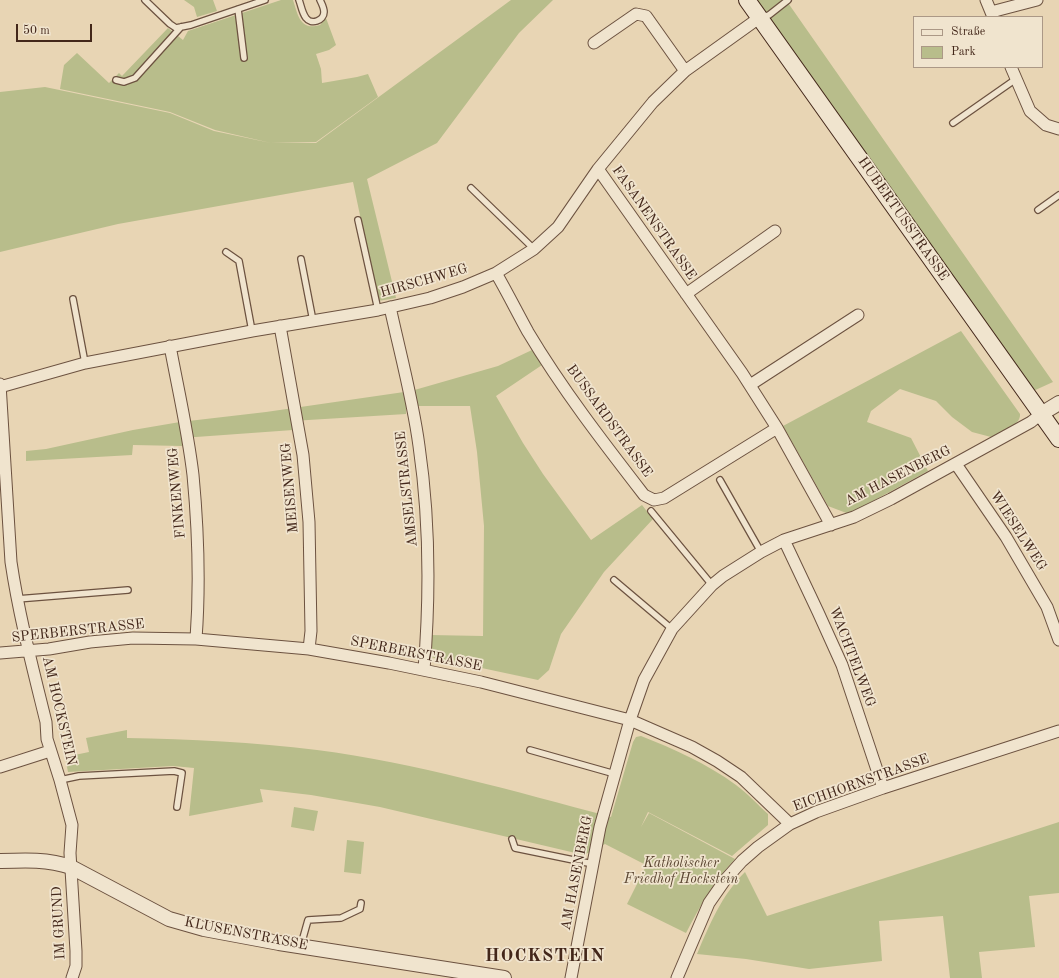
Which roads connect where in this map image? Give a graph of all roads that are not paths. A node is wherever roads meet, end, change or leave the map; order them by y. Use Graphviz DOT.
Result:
graph roads {
  1 [pos="145,0"];
  2 [pos="265,0"];
  3 [pos="299,0"];
  4 [pos="320,0"];
  5 [pos="747,0"];
  6 [pos="788,0"];
  7 [pos="986,0"];
  8 [pos="1037,0"];
  9 [pos="238,9"];
  10 [pos="992,14"];
  11 [pos="759,18"];
  12 [pos="181,27"];
  13 [pos="594,43"];
  14 [pos="244,58"];
  15 [pos="1011,68"];
  16 [pos="685,71"];
  17 [pos="1016,79"];
  18 [pos="116,80"];
  19 [pos="953,123"];
  20 [pos="1059,129"];
  21 [pos="598,169"];
  22 [pos="472,188"];
  23 [pos="1059,195"];
  24 [pos="1038,210"];
  25 [pos="358,220"];
  26 [pos="774,231"];
  27 [pos="534,250"];
  28 [pos="226,252"];
  29 [pos="301,259"];
  30 [pos="496,273"];
  31 [pos="686,294"];
  32 [pos="73,299"];
  33 [pos="390,307"];
  34 [pos="378,310"];
  35 [pos="858,315"];
  36 [pos="313,320"];
  37 [pos="280,326"];
  38 [pos="252,331"];
  39 [pos="170,346"];
  40 [pos="85,363"];
  41 [pos="0,384"];
  42 [pos="750,385"];
  43 [pos="0,388"];
  44 [pos="1059,403"];
  45 [pos="1041,414"];
  46 [pos="777,428"];
  47 [pos="1059,439"];
  48 [pos="956,464"];
  49 [pos="2,466"];
  50 [pos="720,480"];
  51 [pos="651,511"];
  52 [pos="830,525"];
  53 [pos="784,540"];
  54 [pos="761,552"];
  55 [pos="614,580"];
  56 [pos="712,585"];
  57 [pos="128,590"];
  58 [pos="17,599"];
  59 [pos="672,629"];
  60 [pos="196,639"];
  61 [pos="1059,640"];
  62 [pos="309,649"];
  63 [pos="29,651"];
  64 [pos="0,653"];
  65 [pos="424,670"];
  66 [pos="630,720"];
  67 [pos="1059,731"];
  68 [pos="530,750"];
  69 [pos="50,751"];
  70 [pos="0,767"];
  71 [pos="614,774"];
  72 [pos="60,780"];
  73 [pos="883,788"];
  74 [pos="177,807"];
  75 [pos="790,824"];
  76 [pos="512,839"];
  77 [pos="0,860"];
  78 [pos="593,864"];
  79 [pos="71,867"];
  80 [pos="361,903"];
  81 [pos="301,946"];
  82 [pos="72,978"];
  83 [pos="504,978"];
  84 [pos="571,978"];
  85 [pos="677,978"];
  1 -- 12 [label="lane"];
  2 -- 9 [label="lane"];
  3 -- 4 [label="lane"];
  5 -- 11 [label="main road, HUBERTUSSTRASSE"];
  6 -- 11 [label="lane"];
  7 -- 10 [label="street"];
  8 -- 10 [label="street"];
  9 -- 12 [label="lane"];
  9 -- 14 [label="lane"];
  11 -- 16 [label="street, HIRSCHWEG"];
  11 -- 45 [label="main road, HUBERTUSSTRASSE"];
  12 -- 18 [label="lane"];
  13 -- 16 [label="street"];
  15 -- 17 [label="street"];
  16 -- 21 [label="street, HIRSCHWEG"];
  17 -- 19 [label="lane"];
  17 -- 20 [label="street"];
  21 -- 27 [label="street, HIRSCHWEG"];
  21 -- 31 [label="street, FASANENSTRASSE"];
  22 -- 27 [label="lane"];
  23 -- 24 [label="lane"];
  25 -- 34 [label="lane"];
  26 -- 31 [label="street, FASANENSTRASSE"];
  27 -- 30 [label="street, HIRSCHWEG"];
  28 -- 38 [label="lane"];
  29 -- 36 [label="lane"];
  30 -- 33 [label="street, HIRSCHWEG"];
  30 -- 46 [label="street, BUSSARDSTRASSE"];
  31 -- 42 [label="street, FASANENSTRASSE"];
  32 -- 40 [label="lane"];
  33 -- 34 [label="street, HIRSCHWEG"];
  33 -- 65 [label="street, AMSELSTRASSE"];
  34 -- 36 [label="street, HIRSCHWEG"];
  35 -- 42 [label="street"];
  36 -- 37 [label="street, HIRSCHWEG"];
  37 -- 38 [label="street, HIRSCHWEG"];
  37 -- 62 [label="street, MEISENWEG"];
  38 -- 39 [label="street, HIRSCHWEG"];
  39 -- 40 [label="street, HIRSCHWEG"];
  39 -- 60 [label="street, FINKENWEG"];
  40 -- 43 [label="street, HIRSCHWEG"];
  41 -- 43 [label="street, AM HOCKSTEIN"];
  42 -- 46 [label="street, FASANENSTRASSE"];
  43 -- 49 [label="street, AM HOCKSTEIN"];
  44 -- 45 [label="street"];
  45 -- 47 [label="main road, HUBERTUSSTRASSE"];
  45 -- 48 [label="street, AM HASENBERG"];
  46 -- 52 [label="street, FASANENSTRASSE"];
  48 -- 52 [label="street, AM HASENBERG"];
  48 -- 61 [label="street, WIESELWEG"];
  49 -- 58 [label="street, AM HOCKSTEIN"];
  50 -- 54 [label="lane"];
  51 -- 56 [label="lane"];
  52 -- 53 [label="street, AM HASENBERG"];
  53 -- 54 [label="street, AM HASENBERG"];
  53 -- 73 [label="street, WACHTELWEG"];
  54 -- 56 [label="street, AM HASENBERG"];
  55 -- 59 [label="lane"];
  56 -- 59 [label="street, AM HASENBERG"];
  57 -- 58 [label="lane"];
  58 -- 63 [label="street, AM HOCKSTEIN"];
  59 -- 66 [label="street, AM HASENBERG"];
  60 -- 62 [label="street, SPERBERSTRASSE"];
  60 -- 63 [label="street, SPERBERSTRASSE"];
  62 -- 65 [label="street, SPERBERSTRASSE"];
  63 -- 64 [label="street, SPERBERSTRASSE"];
  63 -- 69 [label="street, AM HOCKSTEIN"];
  65 -- 66 [label="street, SPERBERSTRASSE"];
  66 -- 71 [label="street, AM HASENBERG"];
  66 -- 75 [label="street, SPERBERSTRASSE"];
  67 -- 73 [label="street, EICHHORNSTRASSE"];
  68 -- 71 [label="lane"];
  69 -- 70 [label="street"];
  69 -- 72 [label="street, AM HOCKSTEIN"];
  71 -- 78 [label="street, AM HASENBERG"];
  72 -- 74 [label="lane"];
  72 -- 79 [label="street, AM HOCKSTEIN"];
  73 -- 75 [label="street, EICHHORNSTRASSE"];
  75 -- 85 [label="street, EICHHORNSTRASSE"];
  76 -- 78 [label="lane"];
  77 -- 79 [label="street, KLUSENSTRASSE"];
  78 -- 84 [label="street, AM HASENBERG"];
  79 -- 81 [label="street, KLUSENSTRASSE"];
  79 -- 82 [label="street, IM GRUND"];
  80 -- 81 [label="lane"];
  81 -- 83 [label="street, KLUSENSTRASSE"];
}
